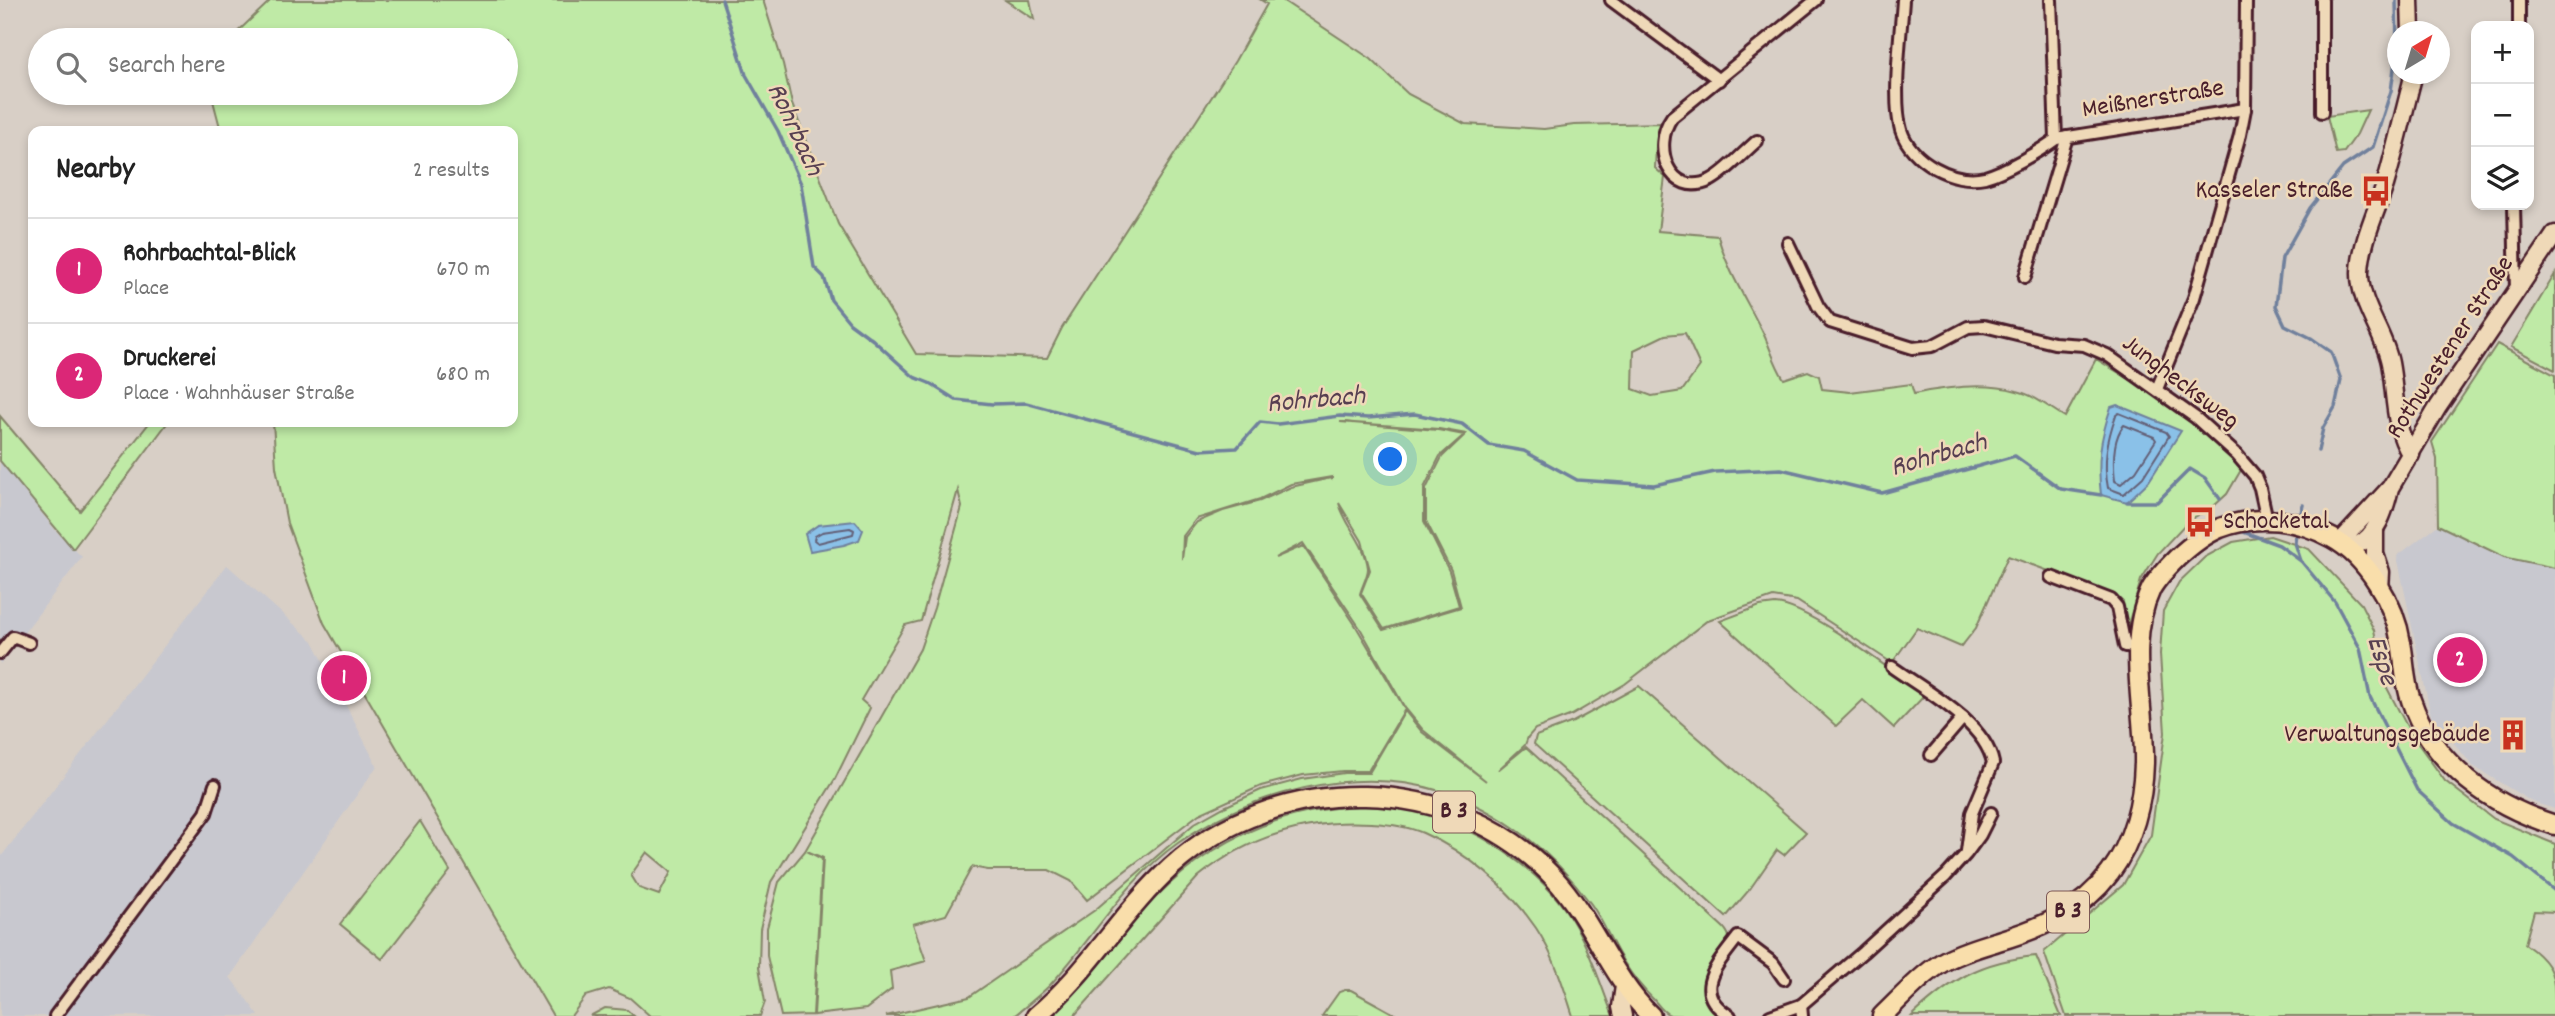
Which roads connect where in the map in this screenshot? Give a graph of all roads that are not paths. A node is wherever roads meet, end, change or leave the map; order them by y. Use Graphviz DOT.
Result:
graph roads {
  1 [pos="1611,0"];
  2 [pos="1816,0"];
  3 [pos="1903,0"];
  4 [pos="2051,0"];
  5 [pos="2245,0"];
  6 [pos="2322,0"];
  7 [pos="2410,0"];
  8 [pos="2519,0"];
  9 [pos="2411,21"];
  10 [pos="2519,21"];
  11 [pos="1719,80"];
  12 [pos="2411,84"];
  13 [pos="2245,109"];
  14 [pos="2322,112"];
  15 [pos="2062,138"];
  16 [pos="1757,141"];
  17 [pos="2514,210"];
  18 [pos="2555,234"];
  19 [pos="1788,243"];
  20 [pos="2025,277"];
  21 [pos="2516,290"];
  22 [pos="2157,389"];
  23 [pos="2411,455"];
  24 [pos="2390,488"];
  25 [pos="2267,520"];
  26 [pos="2375,528"];
  27 [pos="2340,542"];
  28 [pos="2051,577"];
  29 [pos="2380,589"];
  30 [pos="29,643"];
  31 [pos="2139,646"];
  32 [pos="0,653"];
  33 [pos="1892,667"];
  34 [pos="1964,718"];
  35 [pos="1931,755"];
  36 [pos="215,785"];
  37 [pos="1991,813"];
  38 [pos="2553,826"];
  39 [pos="1966,854"];
  40 [pos="1784,979"];
  41 [pos="1624,986"];
  42 [pos="1801,1010"];
  43 [pos="55,1016"];
  44 [pos="1036,1016"];
  45 [pos="1623,1016"];
  46 [pos="1651,1016"];
  47 [pos="1730,1016"];
  48 [pos="1770,1016"];
  49 [pos="1882,1016"];
  1 -- 11 [label="street"];
  2 -- 11 [label="street"];
  3 -- 15 [label="street, Meißnerstraße"];
  4 -- 15 [label="street"];
  5 -- 13 [label="street"];
  6 -- 14 [label="street"];
  7 -- 9 [label="main road"];
  8 -- 10 [label="street"];
  11 -- 16 [label="street"];
  12 -- 23 [label="main road"];
  13 -- 15 [label="street, Meißnerstraße"];
  13 -- 22 [label="street"];
  15 -- 20 [label="street, Meißnerstraße"];
  17 -- 21 [label="street"];
  18 -- 21 [label="main road, Rothwestener Straße"];
  19 -- 22 [label="street, Junghecksweg"];
  21 -- 23 [label="main road, Rothwestener Straße"];
  22 -- 25 [label="street, Junghecksweg"];
  23 -- 24 [label="main road, Rothwestener Straße"];
  24 -- 26 [label="main road, Rothwestener Straße"];
  24 -- 27 [label="main road, Rothwestener Straße"];
  25 -- 27 [label="main road, B 3"];
  25 -- 31 [label="main road, B 3"];
  26 -- 27 [label="main road"];
  26 -- 29 [label="main road"];
  27 -- 29 [label="main road, B 3"];
  28 -- 31 [label="street"];
  29 -- 38 [label="main road, B 3"];
  30 -- 32 [label="street"];
  31 -- 49 [label="main road, B 3"];
  33 -- 34 [label="street"];
  34 -- 35 [label="street"];
  34 -- 39 [label="street"];
  36 -- 43 [label="street"];
  37 -- 39 [label="street"];
  39 -- 42 [label="street"];
  40 -- 47 [label="street"];
  41 -- 44 [label="main road, B 3"];
  41 -- 45 [label="main road"];
  41 -- 46 [label="main road, B 3"];
  42 -- 48 [label="street"];
}
